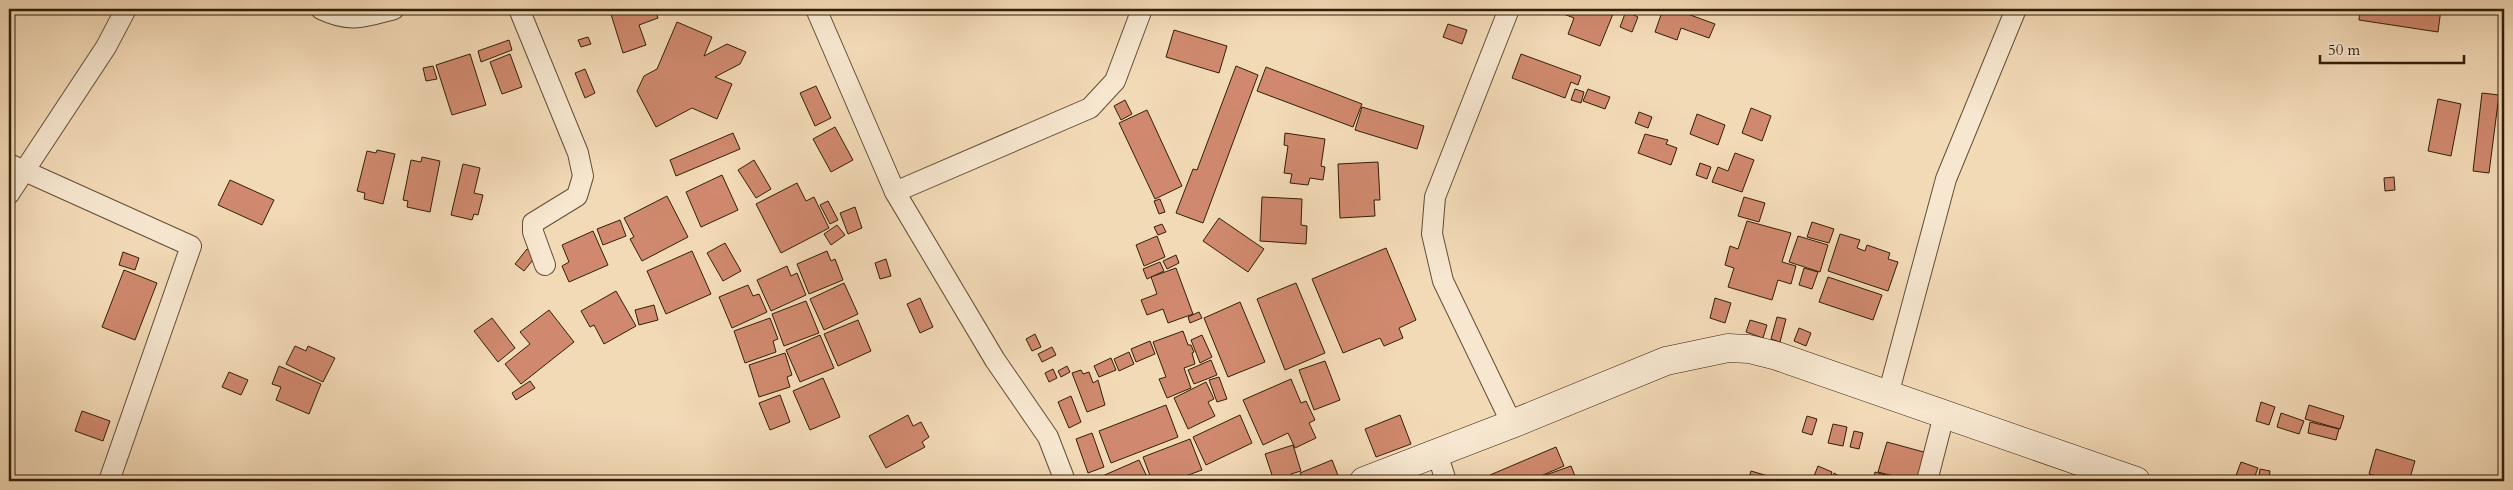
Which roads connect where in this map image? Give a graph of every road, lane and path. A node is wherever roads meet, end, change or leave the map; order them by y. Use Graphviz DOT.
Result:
graph roads {
  1 [pos="126,9"];
  2 [pos="321,9"];
  3 [pos="394,9"];
  4 [pos="519,9"];
  5 [pos="816,9"];
  6 [pos="1142,9"];
  7 [pos="1509,9"];
  8 [pos="2016,9"];
  9 [pos="16,167"];
  10 [pos="895,192"];
  11 [pos="9,194"];
  12 [pos="545,266"];
  13 [pos="1888,395"];
  14 [pos="1944,415"];
  15 [pos="1512,424"];
  16 [pos="1436,453"];
  17 [pos="109,481"];
  18 [pos="1065,481"];
  19 [pos="1364,481"];
  20 [pos="1446,481"];
  21 [pos="1927,481"];
  22 [pos="2136,481"];
  1 -- 9 [label="street"];
  2 -- 3 [label="street"];
  4 -- 12 [label="street"];
  5 -- 10 [label="street"];
  6 -- 10 [label="street"];
  7 -- 15 [label="street"];
  8 -- 13 [label="street"];
  9 -- 11 [label="street"];
  9 -- 17 [label="street"];
  10 -- 18 [label="street"];
  13 -- 14 [label="street"];
  13 -- 15 [label="street"];
  14 -- 21 [label="street"];
  14 -- 22 [label="street"];
  15 -- 16 [label="street"];
  16 -- 19 [label="street"];
  16 -- 20 [label="street"];
}
